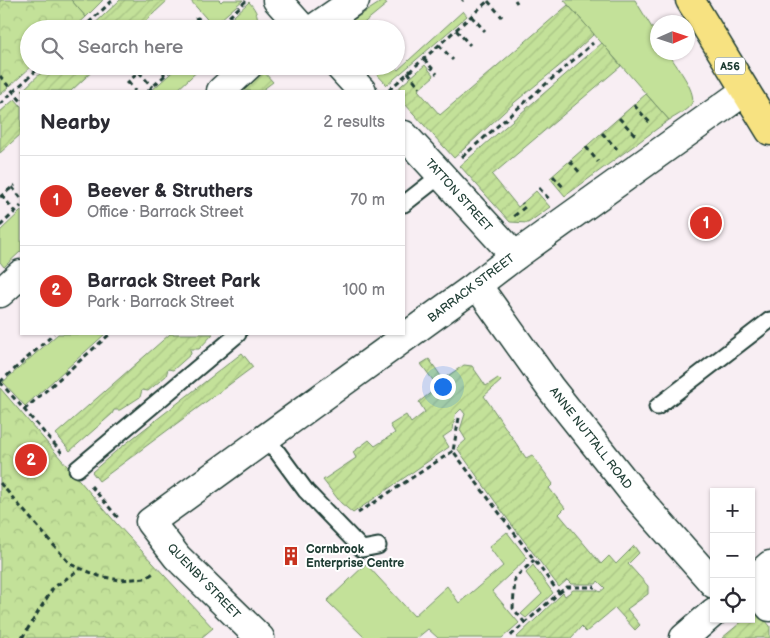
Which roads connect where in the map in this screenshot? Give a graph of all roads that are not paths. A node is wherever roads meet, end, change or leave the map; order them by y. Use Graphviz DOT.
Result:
graph roads {
  1 [pos="278,0"];
  2 [pos="354,0"];
  3 [pos="690,0"];
  4 [pos="294,20"];
  5 [pos="314,20"];
  6 [pos="238,75"];
  7 [pos="347,75"];
  8 [pos="222,90"];
  9 [pos="361,90"];
  10 [pos="745,91"];
  11 [pos="770,131"];
  12 [pos="405,136"];
  13 [pos="450,167"];
  14 [pos="405,203"];
  15 [pos="515,256"];
  16 [pos="20,275"];
  17 [pos="477,285"];
  18 [pos="0,293"];
  19 [pos="770,320"];
  20 [pos="237,335"];
  21 [pos="657,407"];
  22 [pos="266,438"];
  23 [pos="77,469"];
  24 [pos="150,522"];
  25 [pos="378,546"];
  26 [pos="770,565"];
  27 [pos="755,578"];
  28 [pos="710,579"];
  29 [pos="755,587"];
  30 [pos="770,607"];
  31 [pos="710,615"];
  32 [pos="260,638"];
  33 [pos="684,638"];
  1 -- 4 [label="street"];
  2 -- 5 [label="street"];
  3 -- 10 [label="highway, A56"];
  6 -- 8 [label="street"];
  7 -- 9 [label="street"];
  10 -- 11 [label="highway, A56"];
  10 -- 15 [label="street, BARRACK STREET"];
  12 -- 13 [label="street, TATTON STREET"];
  13 -- 14 [label="lane"];
  13 -- 15 [label="street, TATTON STREET"];
  15 -- 17 [label="street, BARRACK STREET"];
  16 -- 18 [label="street"];
  17 -- 22 [label="street, BARRACK STREET"];
  17 -- 28 [label="street, ANNE NUTTALL ROAD"];
  19 -- 21 [label="lane"];
  20 -- 23 [label="lane"];
  22 -- 24 [label="street, BARRACK STREET"];
  22 -- 25 [label="lane"];
  24 -- 32 [label="street, QUENBY STREET"];
  26 -- 27 [label="street"];
  29 -- 30 [label="street"];
  31 -- 33 [label="street"];
}
